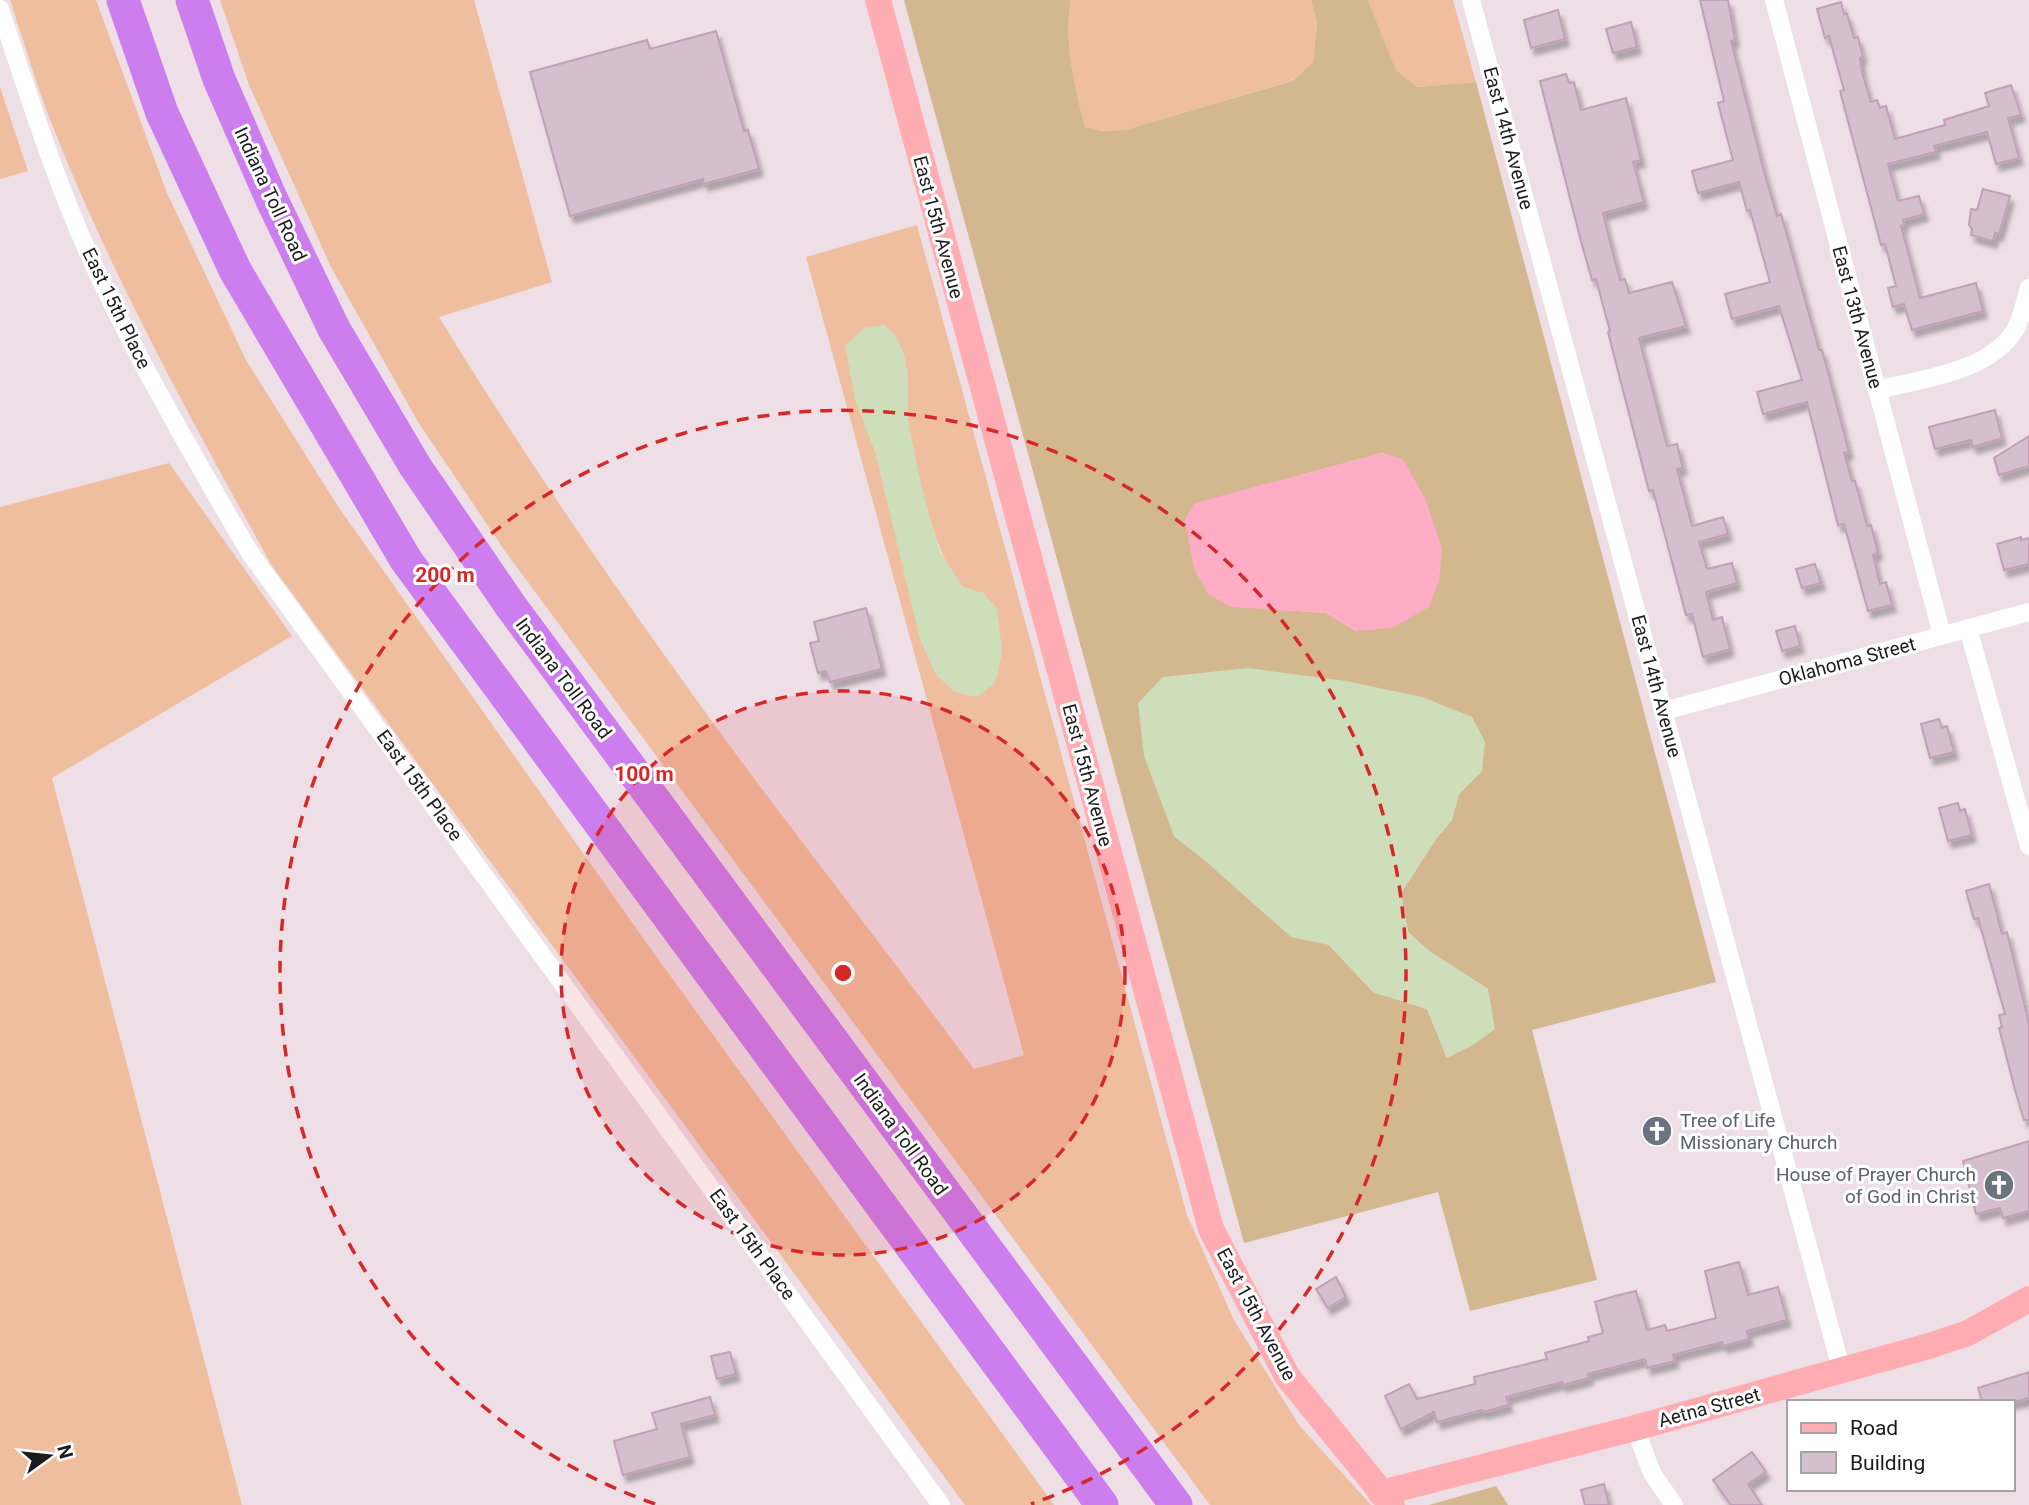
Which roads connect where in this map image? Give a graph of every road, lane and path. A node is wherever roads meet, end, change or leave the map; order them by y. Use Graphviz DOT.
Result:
graph roads {
  1 [pos="123,0"];
  2 [pos="192,0"];
  3 [pos="878,0"];
  4 [pos="1471,0"];
  5 [pos="1774,0"];
  6 [pos="0,9"];
  7 [pos="2029,288"];
  8 [pos="1877,390"];
  9 [pos="2029,611"];
  10 [pos="1968,628"];
  11 [pos="1942,635"];
  12 [pos="1664,710"];
  13 [pos="2029,846"];
  14 [pos="2029,1299"];
  15 [pos="1842,1371"];
  16 [pos="1635,1427"];
  17 [pos="1387,1499"];
  18 [pos="941,1505"];
  19 [pos="1102,1505"];
  20 [pos="1176,1505"];
  21 [pos="1674,1505"];
  1 -- 19 [label="highway"];
  2 -- 20 [label="highway, Indiana Toll Road"];
  3 -- 17 [label="street, East 15th Avenue"];
  4 -- 12 [label="street, East 14th Avenue"];
  5 -- 8 [label="street, East 13th Avenue"];
  6 -- 18 [label="street, East 15th Place"];
  7 -- 8 [label="street"];
  8 -- 11 [label="street, East 13th Avenue"];
  9 -- 10 [label="street, Oklahoma Street"];
  10 -- 11 [label="street, Oklahoma Street"];
  10 -- 13 [label="street"];
  11 -- 12 [label="street, Oklahoma Street"];
  12 -- 15 [label="street, East 14th Avenue"];
  14 -- 15 [label="street, Aetna Street"];
  15 -- 16 [label="street, Aetna Street"];
  16 -- 17 [label="street, Aetna Street"];
  16 -- 21 [label="street"];
}
